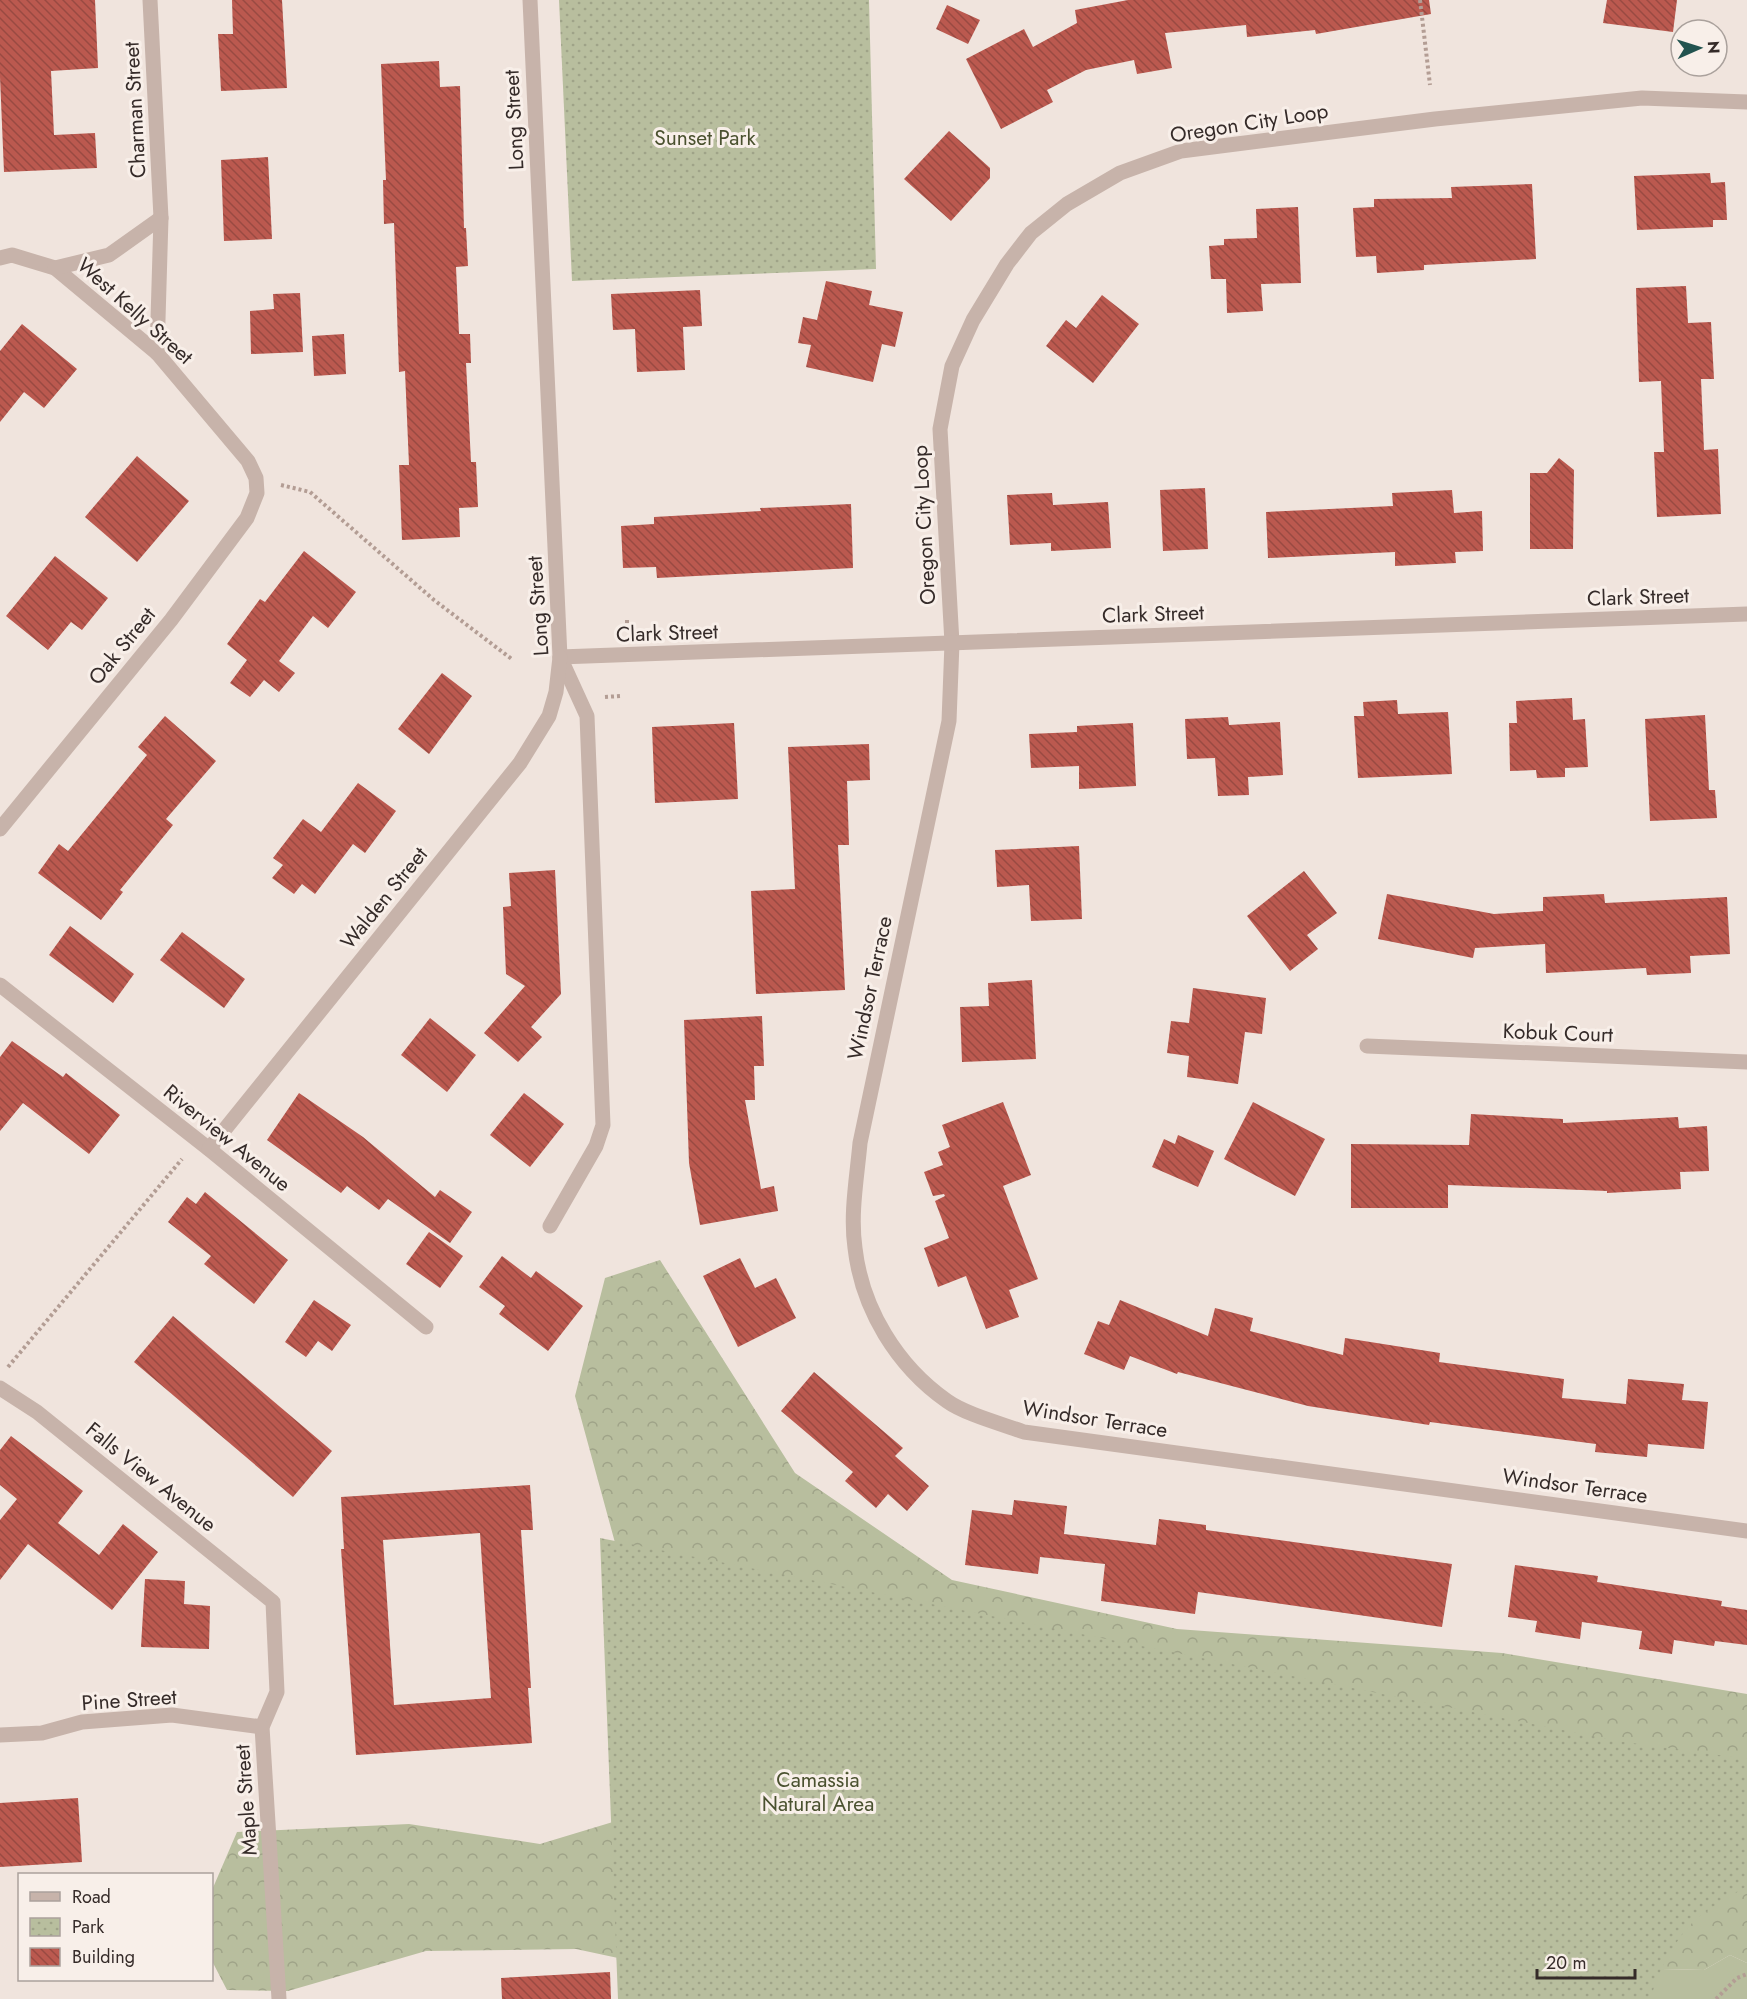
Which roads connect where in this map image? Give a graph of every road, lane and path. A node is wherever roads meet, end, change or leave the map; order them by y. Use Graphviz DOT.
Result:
graph roads {
  1 [pos="150,0"];
  2 [pos="530,0"];
  3 [pos="1420,0"];
  4 [pos="1430,85"];
  5 [pos="1747,102"];
  6 [pos="161,218"];
  7 [pos="6,256"];
  8 [pos="55,268"];
  9 [pos="157,353"];
  10 [pos="256,478"];
  11 [pos="292,488"];
  12 [pos="1747,614"];
  13 [pos="951,643"];
  14 [pos="560,657"];
  15 [pos="513,660"];
  16 [pos="0,829"];
  17 [pos="0,985"];
  18 [pos="1367,1046"];
  19 [pos="1747,1062"];
  20 [pos="209,1149"];
  21 [pos="188,1153"];
  22 [pos="550,1226"];
  23 [pos="426,1327"];
  24 [pos="6,1369"];
  25 [pos="0,1388"];
  26 [pos="1747,1531"];
  27 [pos="273,1602"];
  28 [pos="262,1727"];
  29 [pos="0,1735"];
  30 [pos="1747,1974"];
  31 [pos="279,1999"];
  32 [pos="1716,1999"];
  1 -- 6 [label="street, Charman Street"];
  2 -- 14 [label="street, Long Street"];
  3 -- 4 [label="path"];
  5 -- 13 [label="street, Oregon City Loop"];
  6 -- 8 [label="street"];
  6 -- 9 [label="street, Charman Street"];
  7 -- 8 [label="street, West Kelly Street"];
  8 -- 9 [label="street, West Kelly Street"];
  9 -- 10 [label="street, West Kelly Street"];
  10 -- 16 [label="street, Oak Street"];
  11 -- 15 [label="path"];
  12 -- 13 [label="street, Clark Street"];
  13 -- 14 [label="street, Clark Street"];
  13 -- 26 [label="street, Windsor Terrace"];
  14 -- 20 [label="street, Walden Street"];
  14 -- 22 [label="street, Long Street"];
  17 -- 20 [label="street, Riverview Avenue"];
  18 -- 19 [label="street, Kobuk Court"];
  20 -- 23 [label="street, Riverview Avenue"];
  21 -- 24 [label="path"];
  25 -- 27 [label="street, Falls View Avenue"];
  27 -- 28 [label="street, Maple Street"];
  28 -- 29 [label="street, Pine Street"];
  28 -- 31 [label="street, Maple Street"];
  30 -- 32 [label="path"];
}
